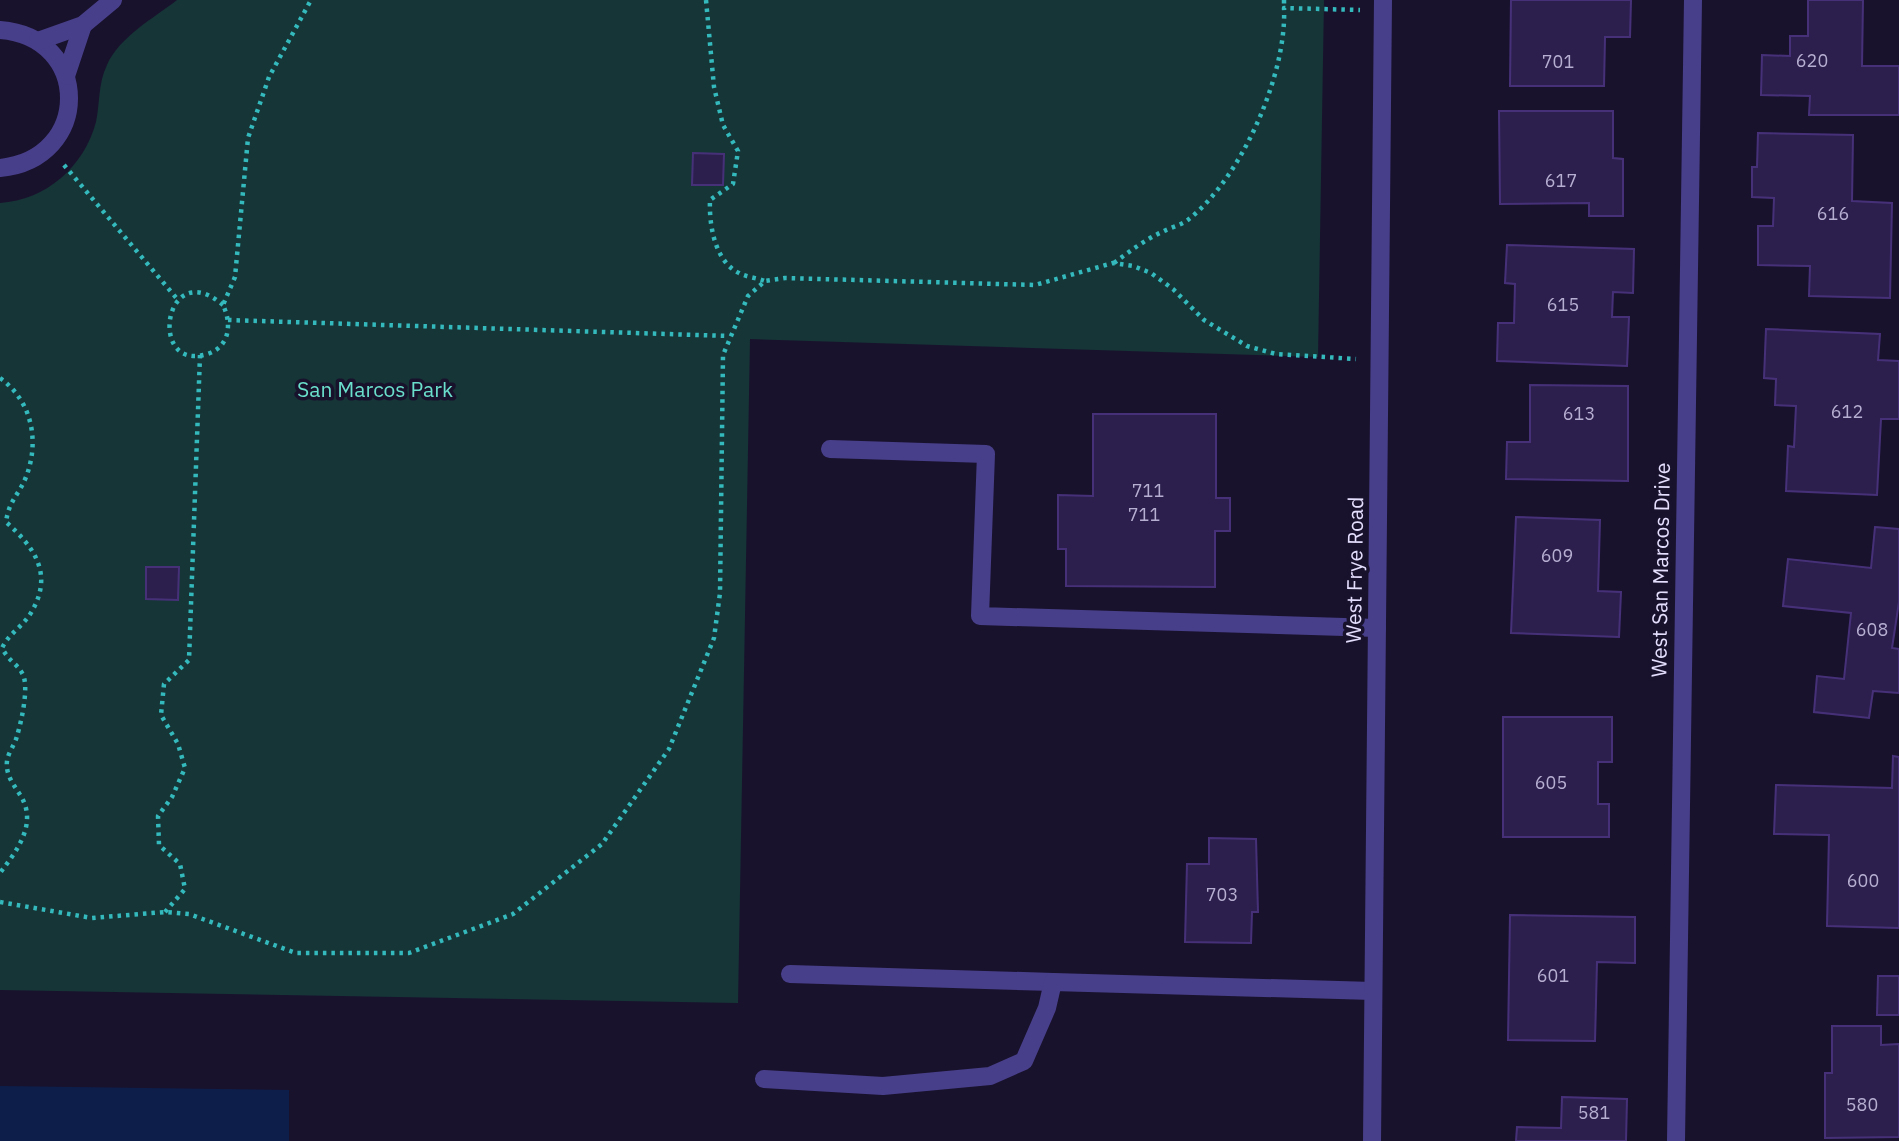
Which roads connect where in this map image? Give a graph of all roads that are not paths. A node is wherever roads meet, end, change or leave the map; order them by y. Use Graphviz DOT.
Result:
graph roads {
  1 [pos="113,0"];
  2 [pos="1693,0"];
  3 [pos="1383,5"];
  4 [pos="83,25"];
  5 [pos="0,30"];
  6 [pos="38,41"];
  7 [pos="66,76"];
  8 [pos="0,168"];
  9 [pos="830,449"];
  10 [pos="1377,628"];
  11 [pos="790,974"];
  12 [pos="1053,982"];
  13 [pos="1373,991"];
  14 [pos="764,1079"];
  15 [pos="1372,1141"];
  16 [pos="1676,1141"];
  1 -- 4 [label="street"];
  2 -- 16 [label="street, West San Marcos Drive"];
  3 -- 10 [label="street, West Frye Road"];
  4 -- 6 [label="street"];
  4 -- 7 [label="street"];
  5 -- 6 [label="street"];
  6 -- 7 [label="street"];
  7 -- 8 [label="street"];
  9 -- 10 [label="street"];
  10 -- 13 [label="street, West Frye Road"];
  11 -- 12 [label="street"];
  12 -- 13 [label="street"];
  12 -- 14 [label="street"];
  13 -- 15 [label="street, West Frye Road"];
}
